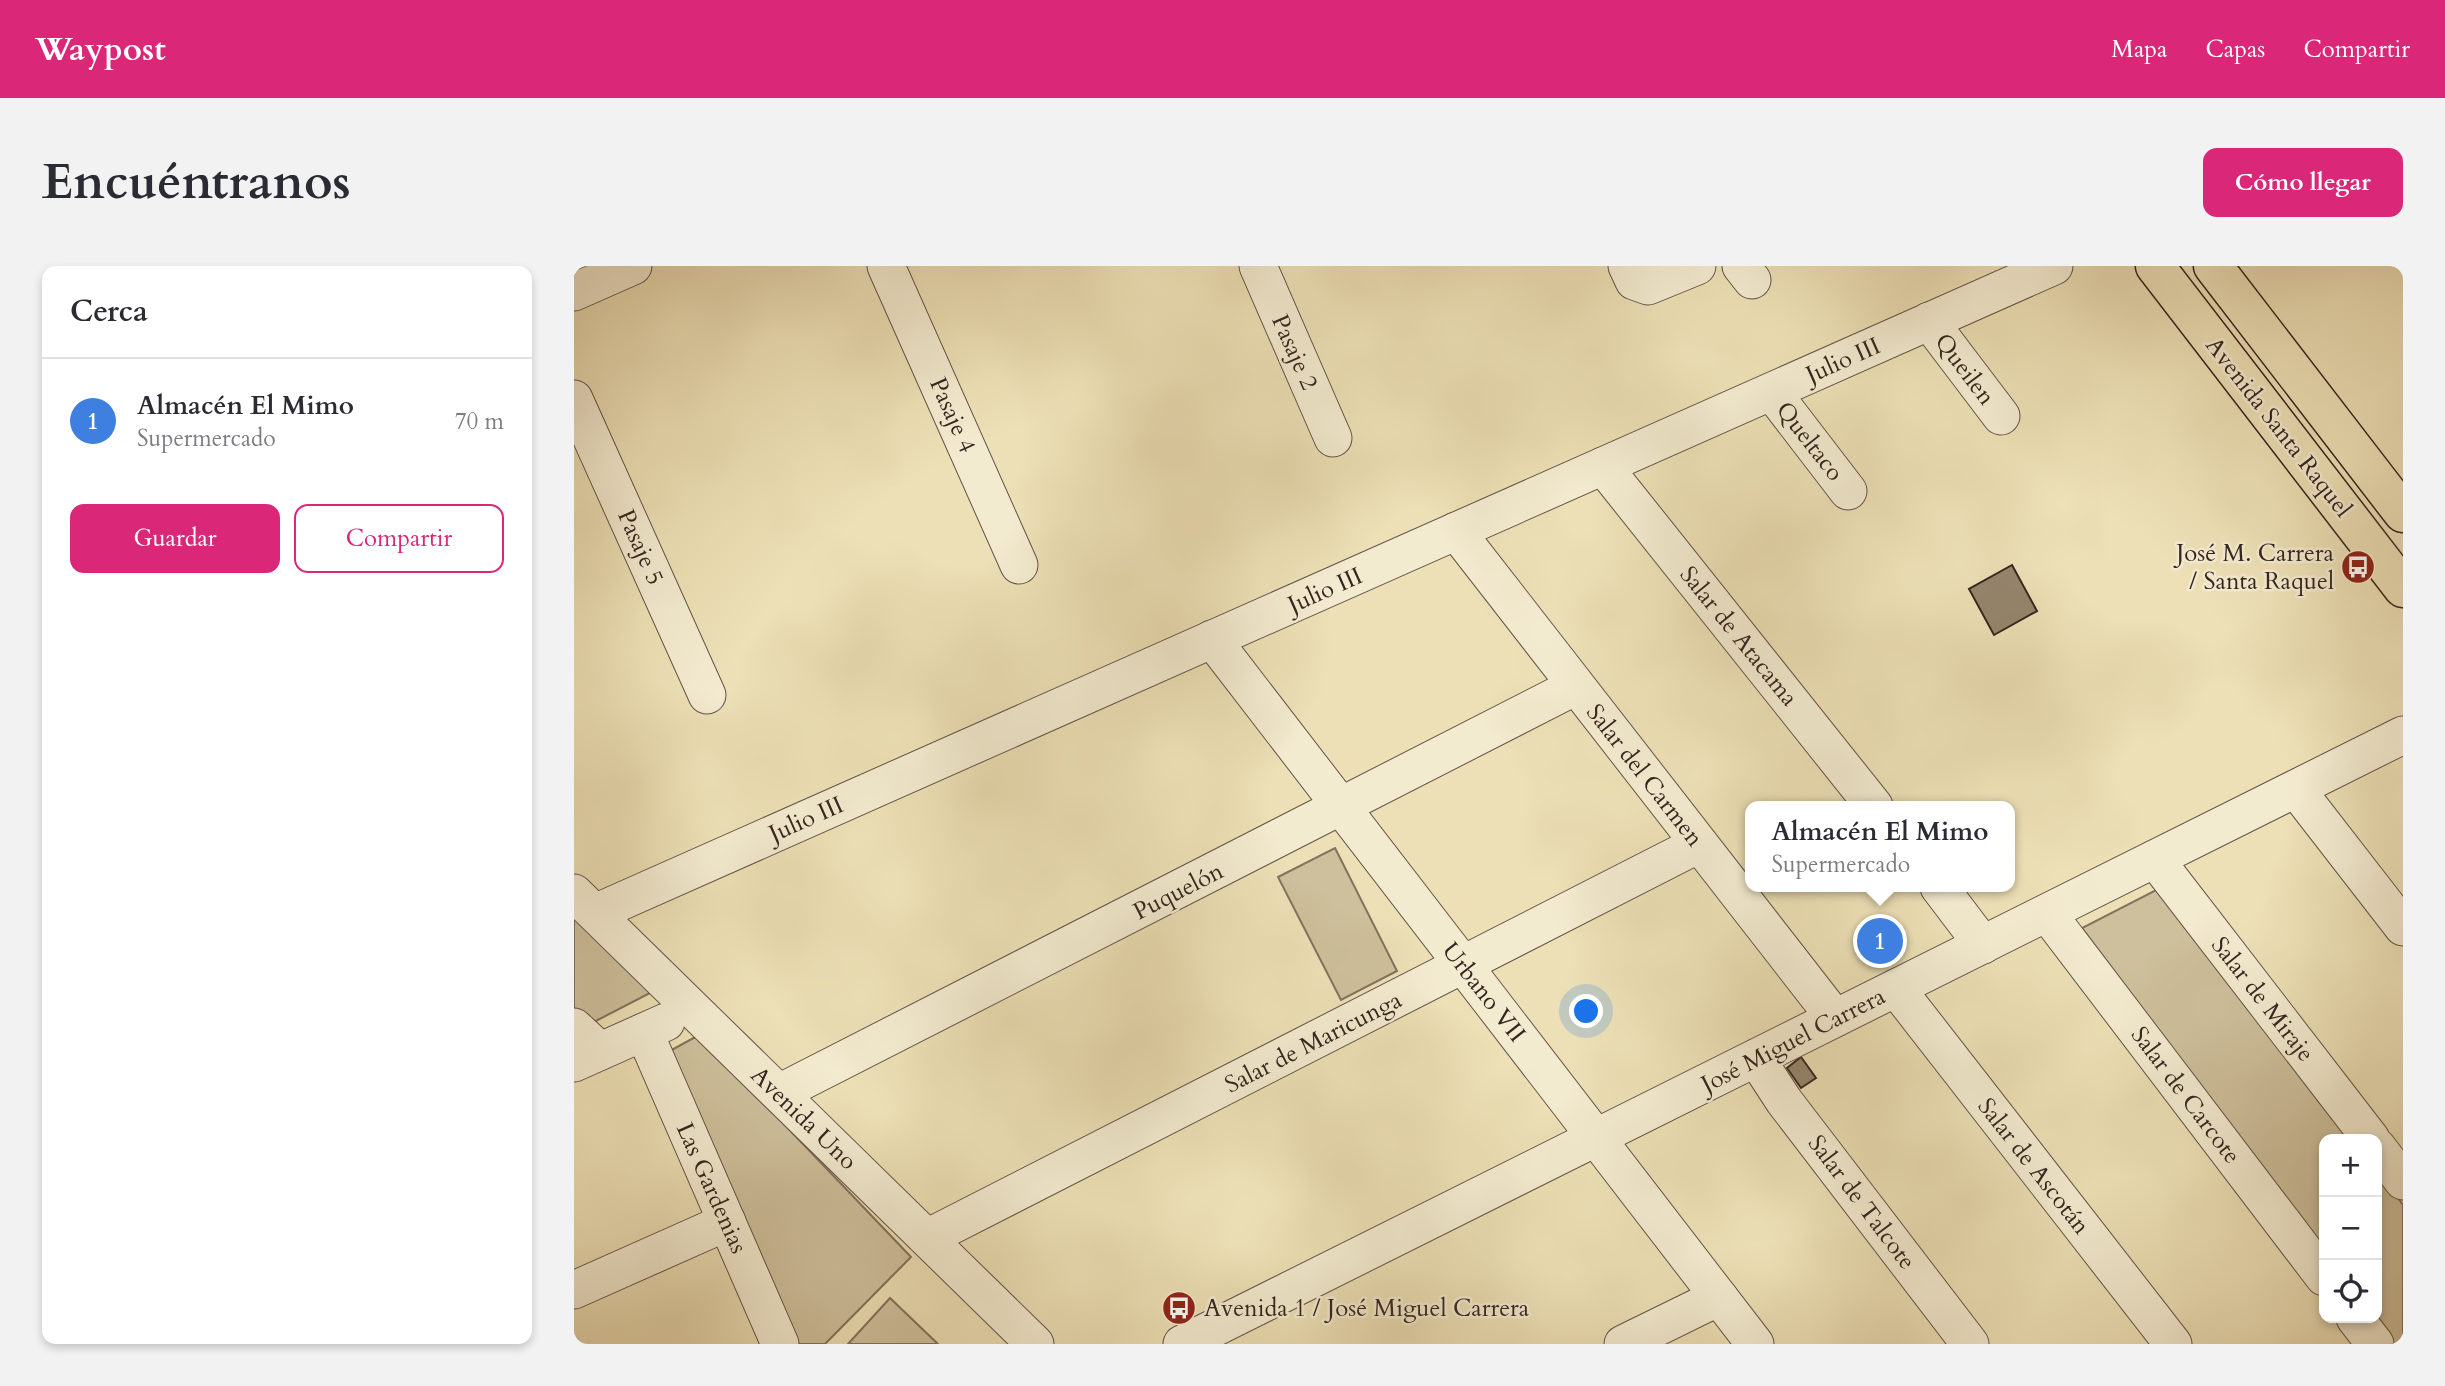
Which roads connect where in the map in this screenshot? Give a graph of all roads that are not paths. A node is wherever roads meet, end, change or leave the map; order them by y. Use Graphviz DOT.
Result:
graph roads {
  1 [pos="633,266"];
  2 [pos="886,266"];
  3 [pos="1258,266"];
  4 [pos="1626,266"];
  5 [pos="1697,266"];
  6 [pos="2054,266"];
  7 [pos="2155,266"];
  8 [pos="2213,266"];
  9 [pos="574,292"];
  10 [pos="1929,321"];
  11 [pos="1772,392"];
  12 [pos="574,399"];
  13 [pos="2001,416"];
  14 [pos="1333,438"];
  15 [pos="1603,466"];
  16 [pos="1848,491"];
  17 [pos="2403,513"];
  18 [pos="1455,531"];
  19 [pos="1019,565"];
  20 [pos="2403,588"];
  21 [pos="1212,639"];
  22 [pos="1576,686"];
  23 [pos="707,695"];
  24 [pos="2403,736"];
  25 [pos="2296,789"];
  26 [pos="1870,801"];
  27 [pos="1342,808"];
  28 [pos="1699,844"];
  29 [pos="2155,859"];
  30 [pos="1943,892"];
  31 [pos="584,903"];
  32 [pos="2047,913"];
  33 [pos="2403,927"];
  34 [pos="1983,944"];
  35 [pos="1464,965"];
  36 [pos="1895,988"];
  37 [pos="694,1009"];
  38 [pos="1835,1018"];
  39 [pos="574,1027"];
  40 [pos="644,1032"];
  41 [pos="587,1057"];
  42 [pos="1756,1058"];
  43 [pos="779,1093"];
  44 [pos="2367,1134"];
  45 [pos="1596,1138"];
  46 [pos="2382,1154"];
  47 [pos="2403,1181"];
  48 [pos="727,1222"];
  49 [pos="927,1238"];
  50 [pos="2319,1270"];
  51 [pos="574,1290"];
  52 [pos="1719,1297"];
  53 [pos="2359,1323"];
  54 [pos="780,1344"];
  55 [pos="1035,1344"];
  56 [pos="1182,1344"];
  57 [pos="1623,1344"];
  58 [pos="1755,1344"];
  59 [pos="1970,1344"];
  60 [pos="2173,1344"];
  61 [pos="2375,1344"];
  1 -- 9 [label="street"];
  2 -- 19 [label="street, Pasaje 4"];
  3 -- 14 [label="street, Pasaje 2"];
  4 -- 5 [label="street"];
  6 -- 10 [label="street, Julio III"];
  7 -- 20 [label="main road, Avenida Santa Raquel"];
  8 -- 17 [label="main road, Avenida Santa Raquel"];
  10 -- 11 [label="street, Julio III"];
  10 -- 13 [label="street, Queilen"];
  11 -- 15 [label="street, Julio III"];
  11 -- 16 [label="street, Queltaco"];
  12 -- 23 [label="street, Pasaje 5"];
  15 -- 18 [label="street, Julio III"];
  15 -- 26 [label="street, Salar de Atacama"];
  18 -- 21 [label="street, Julio III"];
  18 -- 22 [label="street, Salar del Carmen"];
  21 -- 27 [label="street, Urbano VII"];
  21 -- 31 [label="street, Julio III"];
  22 -- 27 [label="street, Puquelón"];
  22 -- 28 [label="street, Salar del Carmen"];
  24 -- 25 [label="street, José Miguel Carrera"];
  25 -- 29 [label="street, José Miguel Carrera"];
  25 -- 33 [label="street"];
  27 -- 35 [label="street, Urbano VII"];
  27 -- 43 [label="street, Puquelón"];
  28 -- 35 [label="street, Salar de Maricunga"];
  28 -- 38 [label="street, Salar del Carmen"];
  29 -- 32 [label="street, José Miguel Carrera"];
  29 -- 44 [label="street, Salar de Miraje"];
  30 -- 34 [label="street"];
  31 -- 37 [label="street, Avenida Uno"];
  32 -- 34 [label="street, José Miguel Carrera"];
  32 -- 50 [label="street, Salar de Carcote"];
  34 -- 36 [label="street, José Miguel Carrera"];
  35 -- 45 [label="street, Urbano VII"];
  35 -- 49 [label="street, Salar de Maricunga"];
  36 -- 38 [label="street, José Miguel Carrera"];
  36 -- 60 [label="street, Salar de Ascotán"];
  37 -- 40 [label="street"];
  37 -- 43 [label="street, Avenida Uno"];
  38 -- 42 [label="street, José Miguel Carrera"];
  39 -- 41 [label="street"];
  40 -- 41 [label="street"];
  40 -- 48 [label="street, Las Gardenias"];
  42 -- 45 [label="street, José Miguel Carrera"];
  42 -- 59 [label="street, Salar de Talcote"];
  43 -- 49 [label="street, Avenida Uno"];
  45 -- 52 [label="street, Urbano VII"];
  45 -- 56 [label="street, José Miguel Carrera"];
  46 -- 47 [label="street"];
  48 -- 51 [label="street"];
  48 -- 54 [label="street, Las Gardenias"];
  49 -- 55 [label="street, Avenida Uno"];
  52 -- 57 [label="street"];
  52 -- 58 [label="street, Urbano VII"];
  53 -- 61 [label="street"];
}
